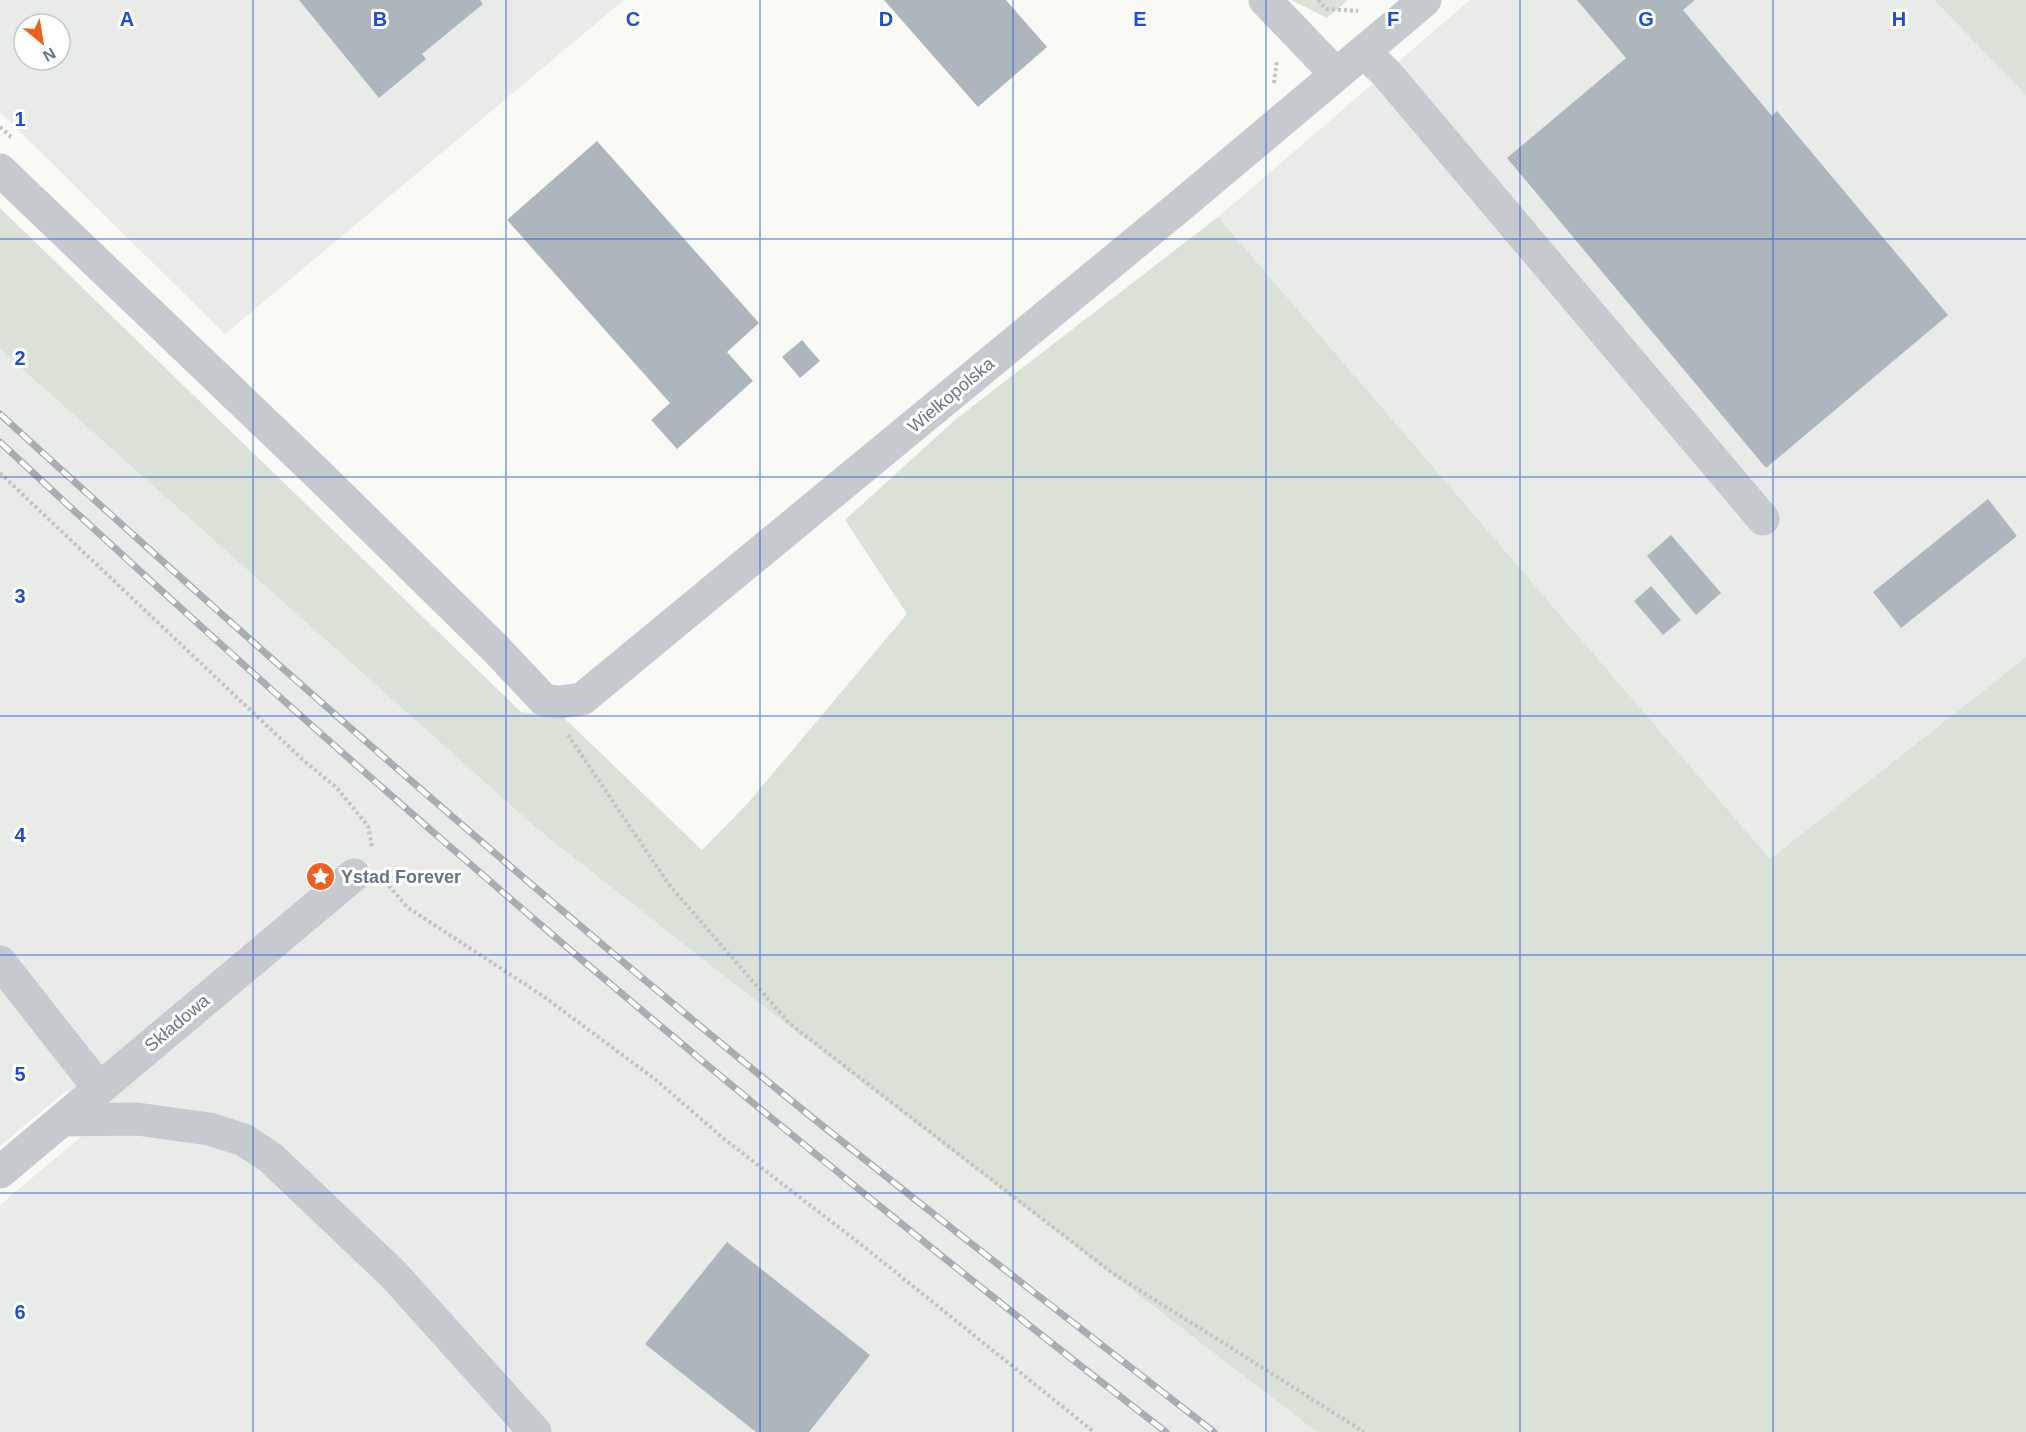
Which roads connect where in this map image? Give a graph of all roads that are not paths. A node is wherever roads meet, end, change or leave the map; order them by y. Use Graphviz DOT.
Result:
graph roads {
  1 [pos="1265,0"];
  2 [pos="1425,0"];
  3 [pos="1364,52"];
  4 [pos="1336,74"];
  5 [pos="9,157"];
  6 [pos="1763,519"];
  7 [pos="371,870"];
  8 [pos="0,962"];
  9 [pos="99,1088"];
  10 [pos="62,1120"];
  11 [pos="0,1172"];
  12 [pos="535,1432"];
  1 -- 4 [label="street"];
  2 -- 3 [label="street, Wielkopolska"];
  3 -- 4 [label="street, Wielkopolska"];
  3 -- 6 [label="street"];
  4 -- 5 [label="street, Wielkopolska"];
  7 -- 9 [label="street, Składowa"];
  8 -- 9 [label="street"];
  9 -- 10 [label="street, Składowa"];
  10 -- 11 [label="street, Składowa"];
  10 -- 12 [label="street"];
}
